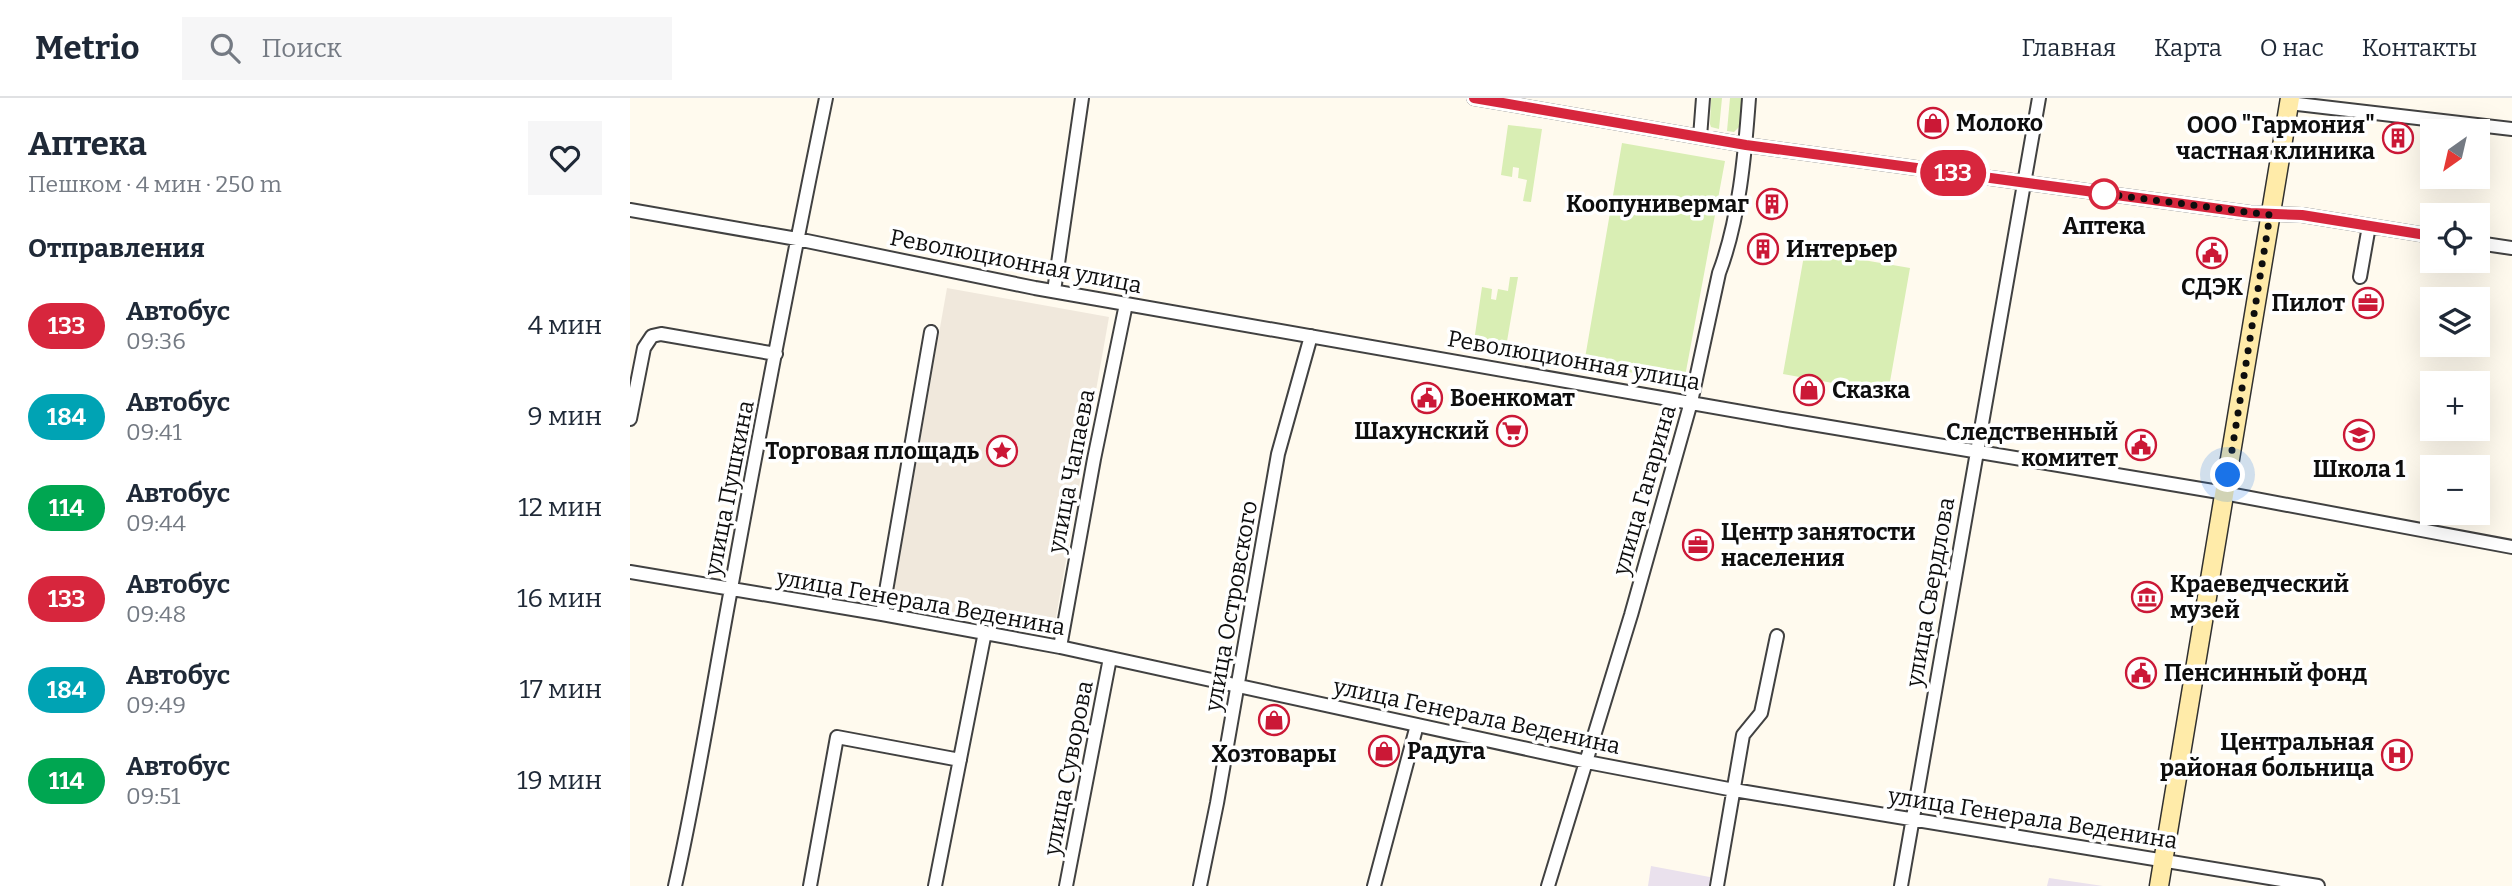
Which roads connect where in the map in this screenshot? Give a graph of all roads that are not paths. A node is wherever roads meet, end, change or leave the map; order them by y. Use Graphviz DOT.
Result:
graph roads {
  1 [pos="827,98"];
  2 [pos="1082,98"];
  3 [pos="1474,98"];
  4 [pos="1703,98"];
  5 [pos="1749,98"];
  6 [pos="2039,98"];
  7 [pos="2290,101"];
  8 [pos="2512,129"];
  9 [pos="1700,137"];
  10 [pos="1746,145"];
  11 [pos="2024,183"];
  12 [pos="630,210"];
  13 [pos="2270,215"];
  14 [pos="2369,226"];
  15 [pos="2420,234"];
  16 [pos="797,239"];
  17 [pos="2490,245"];
  18 [pos="2512,248"];
  19 [pos="2360,277"];
  20 [pos="1054,291"];
  21 [pos="1126,304"];
  22 [pos="931,332"];
  23 [pos="1311,336"];
  24 [pos="776,354"];
  25 [pos="1691,402"];
  26 [pos="630,419"];
  27 [pos="1976,452"];
  28 [pos="2225,493"];
  29 [pos="2512,547"];
  30 [pos="630,572"];
  31 [pos="731,590"];
  32 [pos="882,614"];
  33 [pos="985,632"];
  34 [pos="1777,636"];
  35 [pos="1060,647"];
  36 [pos="1110,658"];
  37 [pos="1238,685"];
  38 [pos="1418,725"];
  39 [pos="960,761"];
  40 [pos="1587,762"];
  41 [pos="1734,790"];
  42 [pos="1912,820"];
  43 [pos="2163,859"];
  44 [pos="676,886"];
  45 [pos="810,886"];
  46 [pos="935,886"];
  47 [pos="1066,886"];
  48 [pos="1200,886"];
  49 [pos="1374,886"];
  50 [pos="1548,886"];
  51 [pos="1717,886"];
  52 [pos="1900,886"];
  53 [pos="2158,886"];
  54 [pos="2318,886"];
  1 -- 16 [label="street, улица Пушкина"];
  2 -- 20 [label="street"];
  3 -- 9 [label="street"];
  4 -- 9 [label="street"];
  5 -- 10 [label="street, улица Гагарина"];
  6 -- 11 [label="street, улица Свердлова"];
  7 -- 8 [label="street"];
  7 -- 13 [label="street"];
  9 -- 10 [label="street"];
  10 -- 11 [label="street"];
  10 -- 25 [label="street, улица Гагарина"];
  11 -- 13 [label="street"];
  11 -- 27 [label="street, улица Свердлова"];
  12 -- 16 [label="street, Революционная улица"];
  13 -- 14 [label="street"];
  13 -- 28 [label="street"];
  14 -- 15 [label="street"];
  14 -- 19 [label="street"];
  16 -- 20 [label="street, Революционная улица"];
  16 -- 24 [label="street, улица Пушкина"];
  17 -- 18 [label="street"];
  20 -- 21 [label="street, Революционная улица"];
  21 -- 23 [label="street, Революционная улица"];
  21 -- 35 [label="street, улица Чапаева"];
  22 -- 32 [label="street"];
  23 -- 25 [label="street, Революционная улица"];
  23 -- 37 [label="street, улица Островского"];
  24 -- 26 [label="street"];
  24 -- 31 [label="street, улица Пушкина"];
  25 -- 27 [label="street, Революционная улица"];
  25 -- 40 [label="street, улица Гагарина"];
  27 -- 28 [label="street, Революционная улица"];
  27 -- 42 [label="street, улица Свердлова"];
  28 -- 29 [label="street, Революционная улица"];
  28 -- 43 [label="street"];
  30 -- 31 [label="street, улица Генерала Веденина"];
  31 -- 32 [label="street, улица Генерала Веденина"];
  31 -- 44 [label="street, улица Пушкина"];
  32 -- 33 [label="street, улица Генерала Веденина"];
  33 -- 35 [label="street, улица Генерала Веденина"];
  33 -- 39 [label="street"];
  34 -- 41 [label="street"];
  35 -- 36 [label="street, улица Генерала Веденина"];
  36 -- 37 [label="street, улица Генерала Веденина"];
  36 -- 47 [label="street, улица Суворова"];
  37 -- 38 [label="street, улица Генерала Веденина"];
  37 -- 48 [label="street, улица Островского"];
  38 -- 40 [label="street, улица Генерала Веденина"];
  38 -- 49 [label="street"];
  39 -- 45 [label="street"];
  39 -- 46 [label="street"];
  40 -- 41 [label="street, улица Генерала Веденина"];
  40 -- 50 [label="street, улица Гагарина"];
  41 -- 42 [label="street, улица Генерала Веденина"];
  41 -- 51 [label="street"];
  42 -- 43 [label="street, улица Генерала Веденина"];
  42 -- 52 [label="street, улица Свердлова"];
  43 -- 53 [label="street"];
  43 -- 54 [label="street, улица Генерала Веденина"];
}
